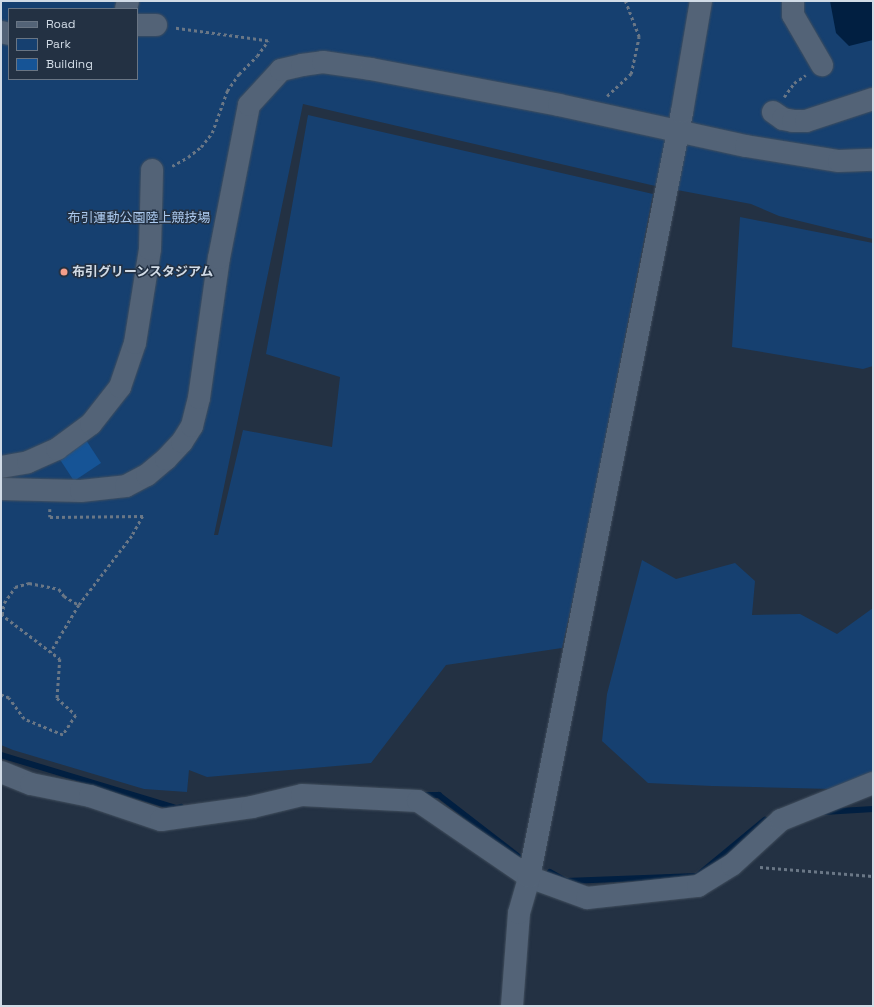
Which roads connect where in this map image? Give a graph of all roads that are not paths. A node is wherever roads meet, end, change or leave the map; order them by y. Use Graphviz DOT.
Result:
graph roads {
  1 [pos="701,1"];
  2 [pos="793,1"];
  3 [pos="822,65"];
  4 [pos="873,99"];
  5 [pos="773,112"];
  6 [pos="677,131"];
  7 [pos="873,160"];
  8 [pos="152,170"];
  9 [pos="1,467"];
  10 [pos="1,489"];
  11 [pos="1,772"];
  12 [pos="873,783"];
  13 [pos="529,877"];
  14 [pos="512,1006"];
  1 -- 6 [label="street"];
  2 -- 3 [label="street"];
  4 -- 5 [label="street"];
  6 -- 7 [label="street"];
  6 -- 10 [label="street"];
  6 -- 13 [label="street"];
  8 -- 9 [label="street"];
  11 -- 13 [label="street"];
  12 -- 13 [label="street"];
  13 -- 14 [label="street"];
}
